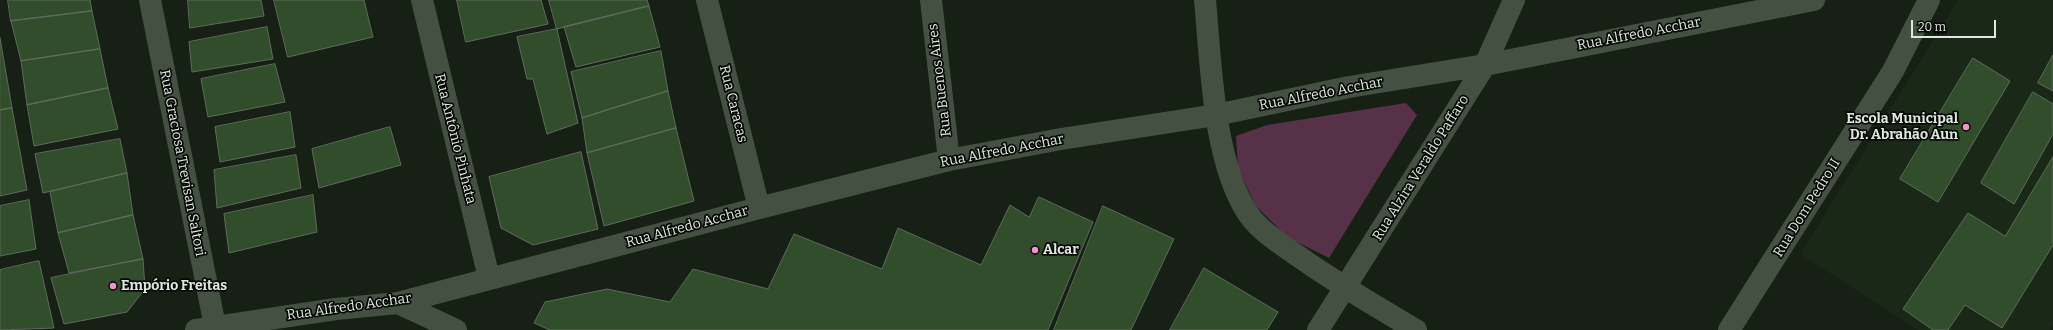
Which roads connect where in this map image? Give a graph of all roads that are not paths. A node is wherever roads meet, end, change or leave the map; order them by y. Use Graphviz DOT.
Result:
graph roads {
  1 [pos="150,0"];
  2 [pos="422,0"];
  3 [pos="707,0"];
  4 [pos="931,0"];
  5 [pos="1205,0"];
  6 [pos="1514,0"];
  7 [pos="1814,0"];
  8 [pos="1929,0"];
  9 [pos="1485,65"];
  10 [pos="1216,115"];
  11 [pos="949,160"];
  12 [pos="759,208"];
  13 [pos="489,278"];
  14 [pos="1343,288"];
  15 [pos="398,303"];
  16 [pos="206,328"];
  17 [pos="456,330"];
  18 [pos="1318,330"];
  19 [pos="1416,330"];
  20 [pos="1729,330"];
  1 -- 16 [label="street, Rua Graciosa Trevisan Saltori"];
  2 -- 13 [label="street, Rua Antônio Pinhata"];
  3 -- 12 [label="street, Rua Caracas"];
  4 -- 11 [label="street, Rua Buenos Aires"];
  5 -- 10 [label="street"];
  6 -- 9 [label="street, Rua Alzira Veraldo Paffaro"];
  7 -- 9 [label="street, Rua Alfredo Acchar"];
  8 -- 20 [label="street, Rua Dom Pedro II"];
  9 -- 10 [label="street, Rua Alfredo Acchar"];
  9 -- 14 [label="street, Rua Alzira Veraldo Paffaro"];
  10 -- 11 [label="street, Rua Alfredo Acchar"];
  10 -- 14 [label="street"];
  11 -- 12 [label="street, Rua Alfredo Acchar"];
  12 -- 13 [label="street, Rua Alfredo Acchar"];
  13 -- 15 [label="street, Rua Alfredo Acchar"];
  14 -- 18 [label="street, Rua Alzira Veraldo Paffaro"];
  14 -- 19 [label="street"];
  15 -- 16 [label="street, Rua Alfredo Acchar"];
  15 -- 17 [label="street"];
}
